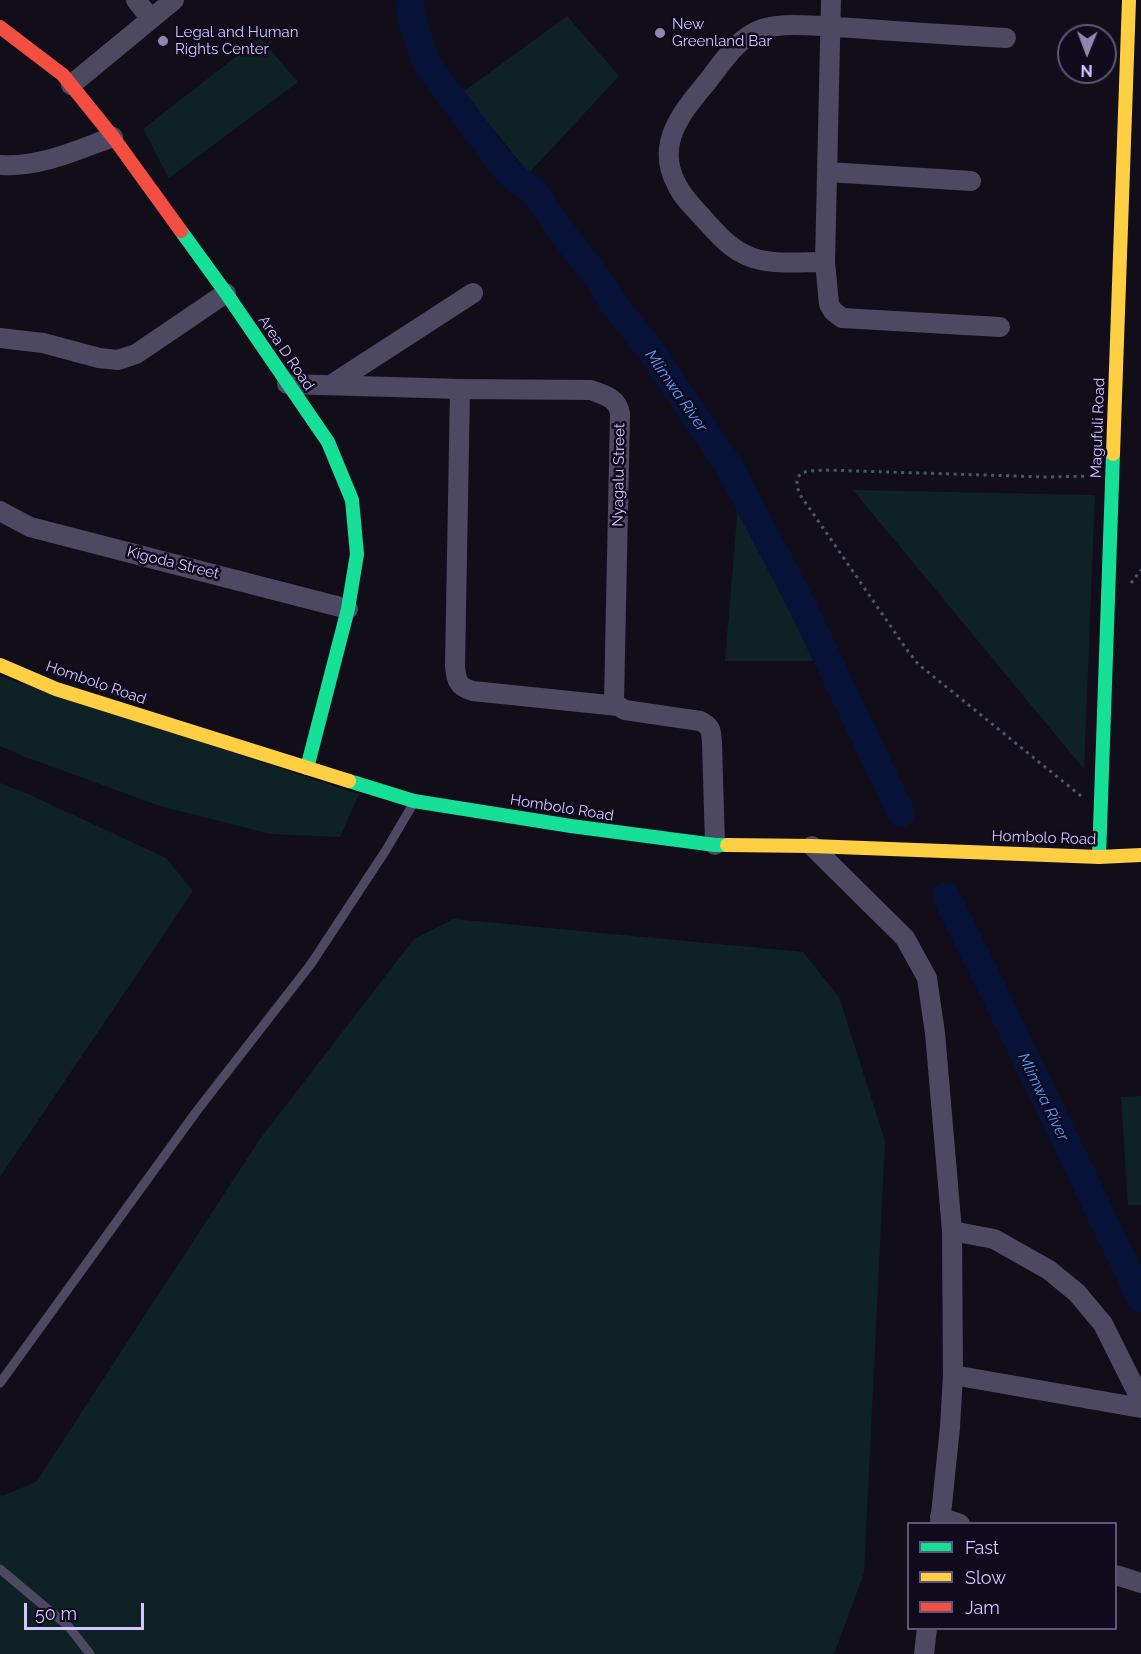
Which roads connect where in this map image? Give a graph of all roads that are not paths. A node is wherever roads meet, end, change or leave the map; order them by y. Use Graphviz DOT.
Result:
graph roads {
  1 [pos="136,0"];
  2 [pos="174,0"];
  3 [pos="831,0"];
  4 [pos="1129,0"];
  5 [pos="151,19"];
  6 [pos="0,27"];
  7 [pos="831,27"];
  8 [pos="1006,38"];
  9 [pos="71,85"];
  10 [pos="113,137"];
  11 [pos="0,165"];
  12 [pos="828,171"];
  13 [pos="970,181"];
  14 [pos="825,262"];
  15 [pos="226,293"];
  16 [pos="473,293"];
  17 [pos="1000,327"];
  18 [pos="0,338"];
  19 [pos="287,384"];
  20 [pos="331,385"];
  21 [pos="460,390"];
  22 [pos="0,511"];
  23 [pos="348,609"];
  24 [pos="0,665"];
  25 [pos="618,706"];
  26 [pos="307,768"];
  27 [pos="414,801"];
  28 [pos="715,845"];
  29 [pos="812,846"];
  30 [pos="1141,855"];
  31 [pos="1099,857"];
  32 [pos="952,1231"];
  33 [pos="953,1375"];
  34 [pos="0,1383"];
  35 [pos="1141,1400"];
  36 [pos="1141,1408"];
  37 [pos="940,1520"];
  38 [pos="0,1569"];
  39 [pos="1117,1575"];
  40 [pos="1141,1583"];
  41 [pos="927,1630"];
  42 [pos="90,1654"];
  43 [pos="924,1654"];
  1 -- 5 [label="street"];
  2 -- 5 [label="street"];
  3 -- 7 [label="street"];
  4 -- 31 [label="street, Magufuli Road"];
  5 -- 9 [label="street"];
  6 -- 9 [label="street, Area D Road"];
  7 -- 8 [label="street"];
  7 -- 12 [label="street"];
  7 -- 14 [label="street"];
  9 -- 10 [label="street, Area D Road"];
  10 -- 11 [label="street"];
  10 -- 15 [label="street, Area D Road"];
  12 -- 13 [label="street"];
  12 -- 14 [label="street"];
  14 -- 17 [label="street"];
  15 -- 18 [label="street"];
  15 -- 19 [label="street, Area D Road"];
  16 -- 20 [label="street"];
  19 -- 20 [label="street, Nyagalu Street"];
  19 -- 23 [label="street, Area D Road"];
  20 -- 21 [label="street, Nyagalu Street"];
  21 -- 25 [label="street"];
  21 -- 25 [label="street, Nyagalu Street"];
  22 -- 23 [label="street, Kigoda Street"];
  23 -- 26 [label="street, Area D Road"];
  24 -- 26 [label="street, Hombolo Road"];
  25 -- 28 [label="street"];
  26 -- 27 [label="street, Hombolo Road"];
  27 -- 28 [label="street, Hombolo Road"];
  27 -- 34 [label="lane"];
  28 -- 29 [label="street, Hombolo Road"];
  29 -- 31 [label="street, Hombolo Road"];
  29 -- 32 [label="street"];
  30 -- 31 [label="street, Hombolo Road"];
  32 -- 33 [label="street"];
  32 -- 35 [label="street"];
  33 -- 36 [label="street"];
  33 -- 37 [label="street"];
  38 -- 42 [label="lane"];
  39 -- 40 [label="street"];
  41 -- 43 [label="street"];
}
